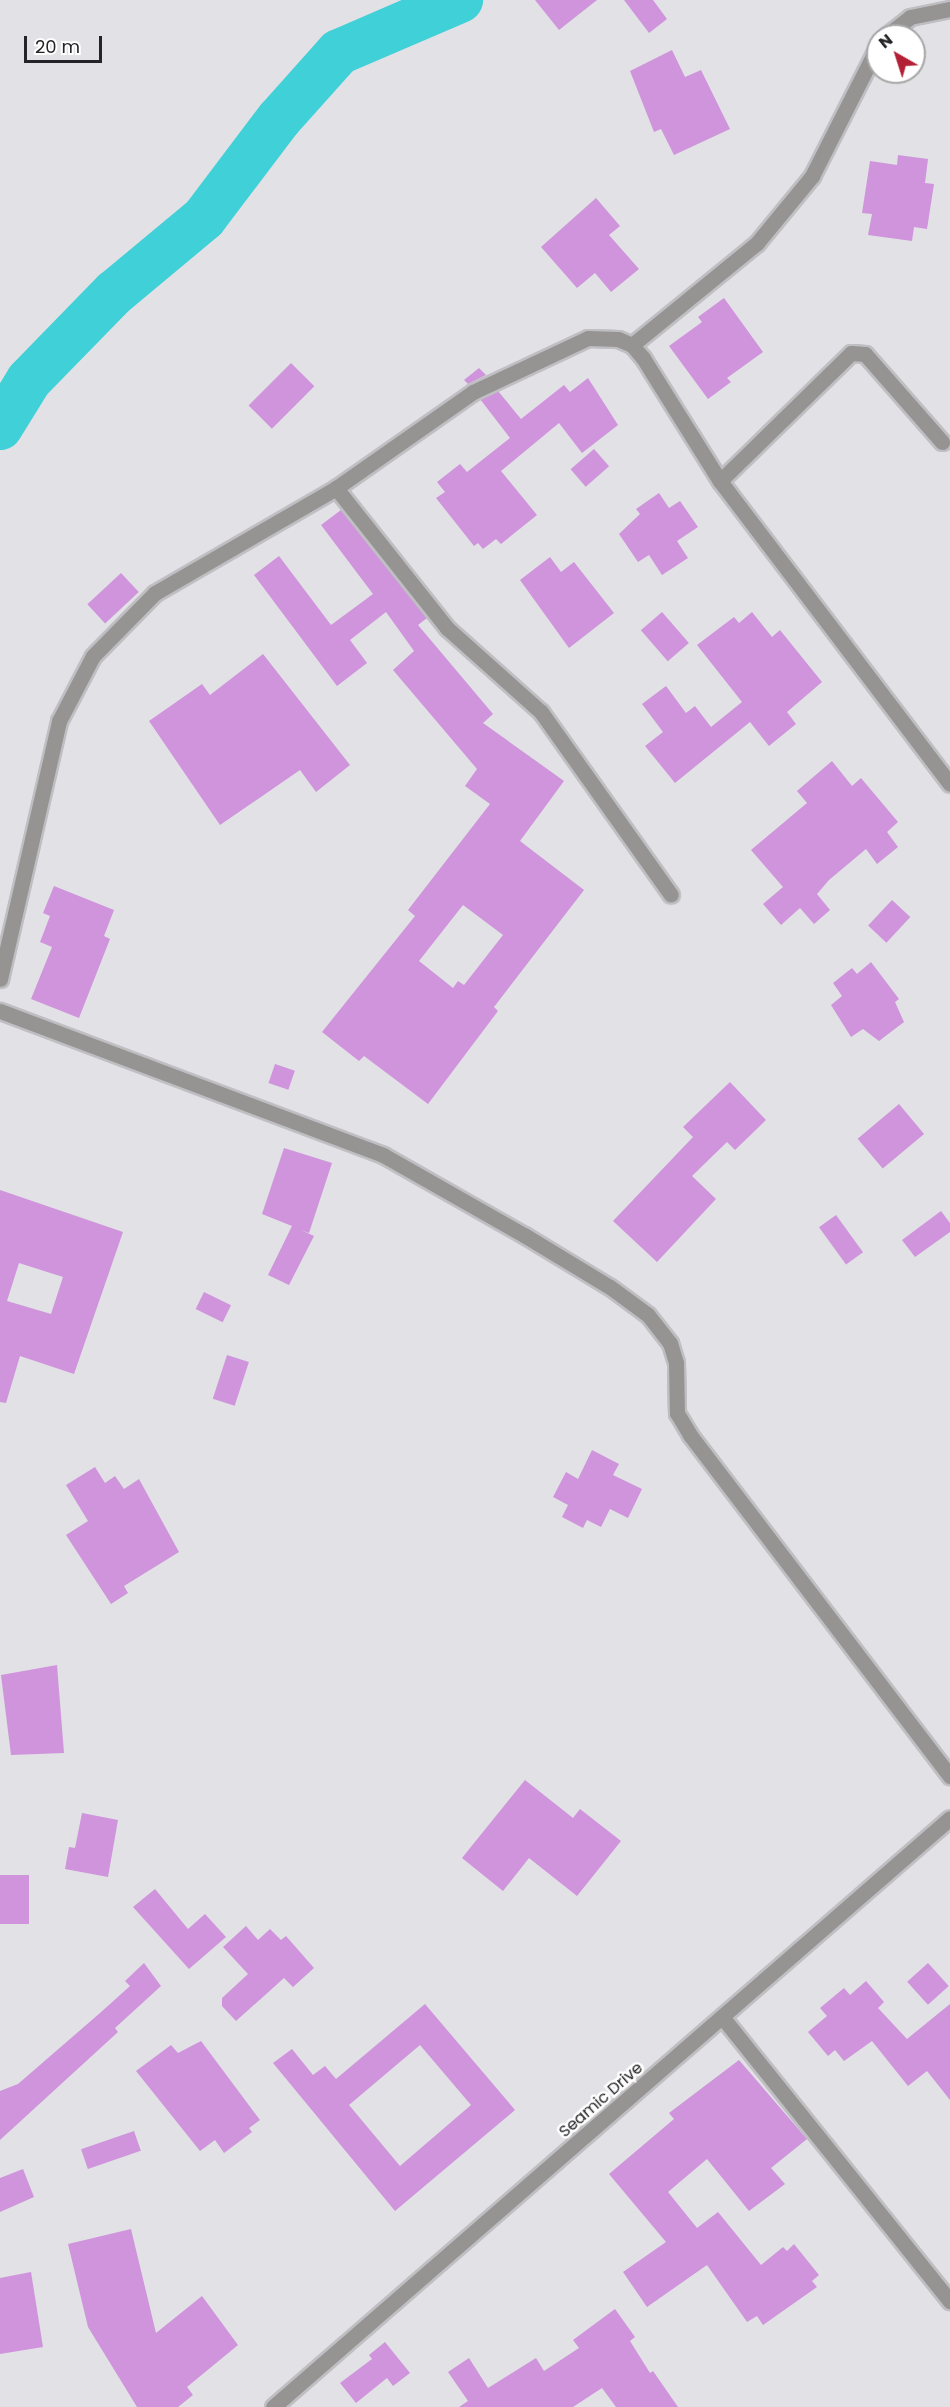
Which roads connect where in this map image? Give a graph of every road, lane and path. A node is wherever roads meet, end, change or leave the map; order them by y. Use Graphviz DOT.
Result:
graph roads {
  1 [pos="950,9"];
  2 [pos="901,24"];
  3 [pos="866,70"];
  4 [pos="632,345"];
  5 [pos="942,442"];
  6 [pos="720,481"];
  7 [pos="336,488"];
  8 [pos="950,784"];
  9 [pos="671,896"];
  10 [pos="0,979"];
  11 [pos="0,1011"];
  12 [pos="950,1776"];
  13 [pos="950,1818"];
  14 [pos="723,2018"];
  15 [pos="950,2301"];
  16 [pos="273,2407"];
  1 -- 2 [label="street"];
  3 -- 4 [label="street"];
  4 -- 6 [label="street"];
  4 -- 7 [label="street"];
  5 -- 6 [label="street"];
  6 -- 8 [label="street"];
  7 -- 9 [label="street"];
  7 -- 10 [label="street"];
  11 -- 12 [label="street"];
  13 -- 14 [label="street, Seamic Drive"];
  14 -- 15 [label="street"];
  14 -- 16 [label="street, Seamic Drive"];
}
